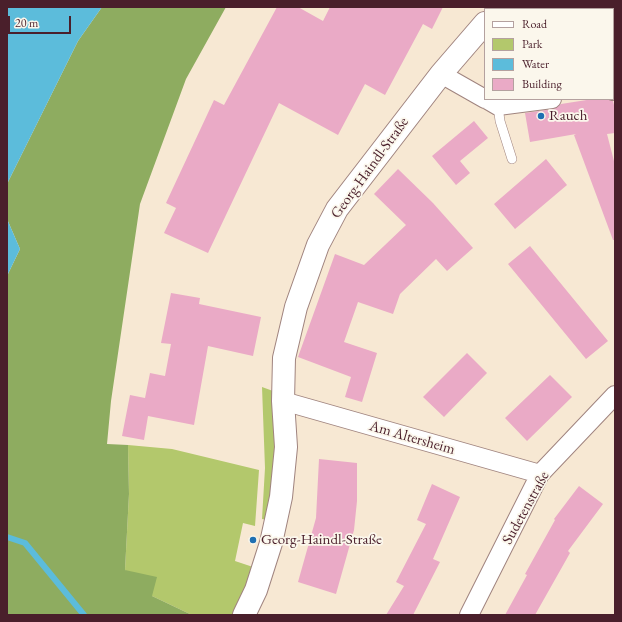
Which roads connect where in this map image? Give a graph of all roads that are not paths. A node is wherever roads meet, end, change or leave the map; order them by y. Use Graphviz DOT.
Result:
graph roads {
  1 [pos="484,23"];
  2 [pos="441,74"];
  3 [pos="484,98"];
  4 [pos="521,100"];
  5 [pos="490,101"];
  6 [pos="512,160"];
  7 [pos="615,395"];
  8 [pos="283,401"];
  9 [pos="540,474"];
  10 [pos="244,615"];
  11 [pos="470,615"];
  1 -- 2 [label="street, Georg-Haindl-Straße"];
  2 -- 3 [label="street"];
  2 -- 8 [label="street, Georg-Haindl-Straße"];
  4 -- 5 [label="street"];
  5 -- 6 [label="lane"];
  7 -- 9 [label="street, Sudetenstraße"];
  8 -- 9 [label="street, Am Altersheim"];
  8 -- 10 [label="street, Georg-Haindl-Straße"];
  9 -- 11 [label="street, Sudetenstraße"];
}
